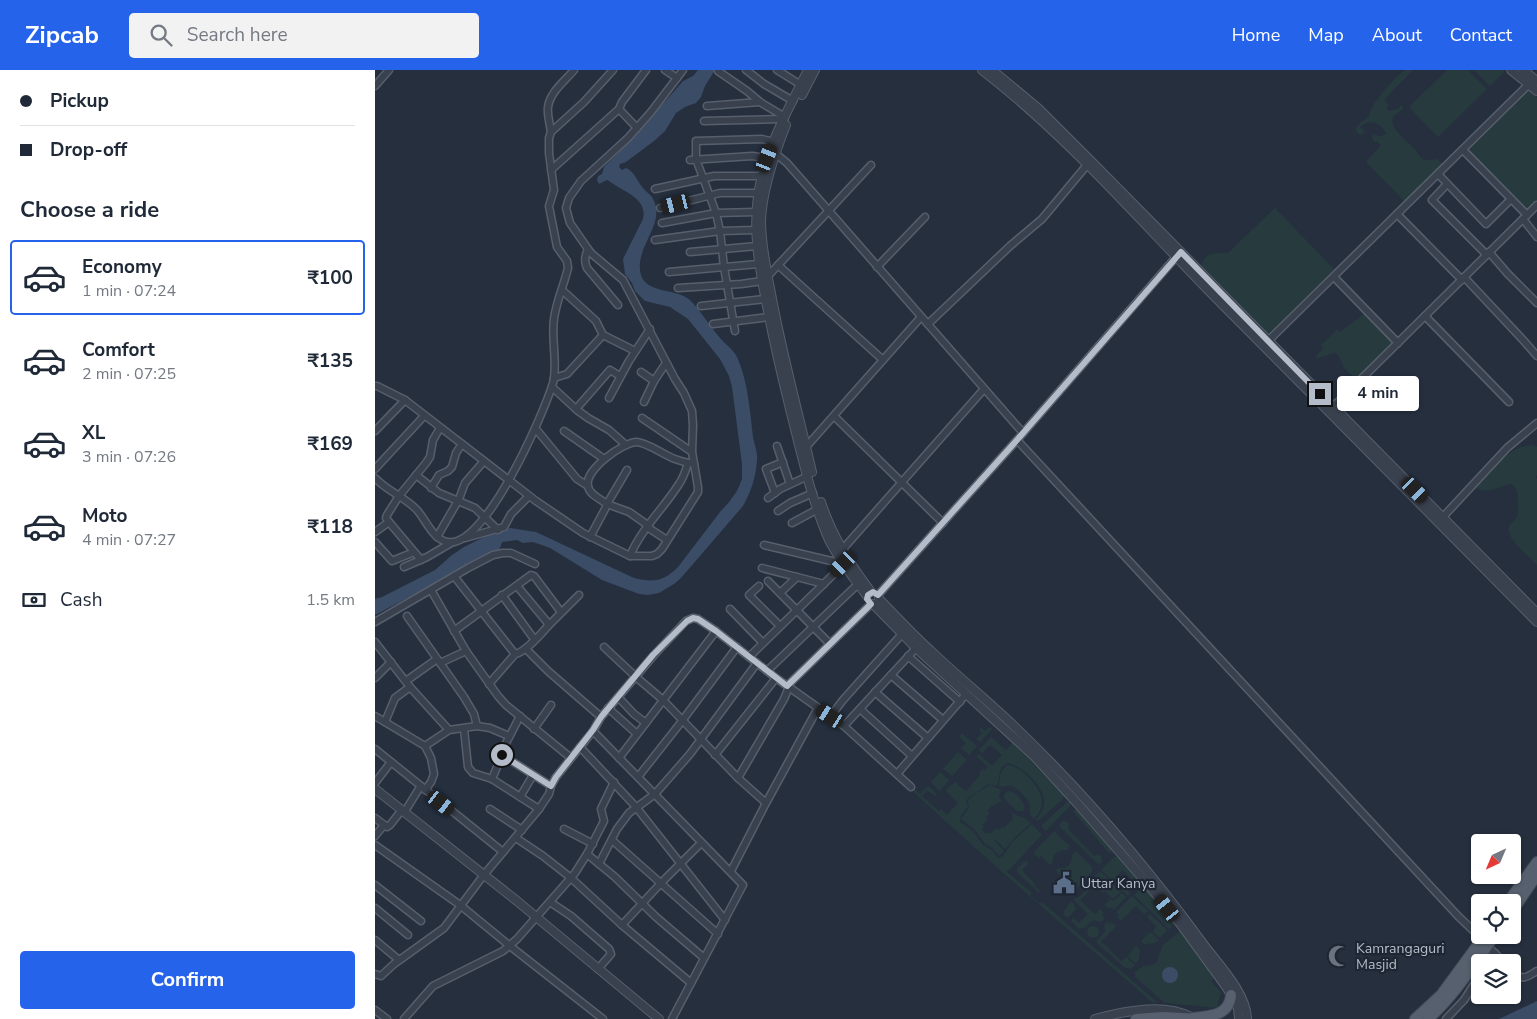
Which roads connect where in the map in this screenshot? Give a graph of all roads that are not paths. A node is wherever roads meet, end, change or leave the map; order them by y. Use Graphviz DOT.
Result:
graph roads {
  1 [pos="389,70"];
  2 [pos="574,70"];
  3 [pos="613,70"];
  4 [pos="646,70"];
  5 [pos="665,70"];
  6 [pos="683,70"];
  7 [pos="746,70"];
  8 [pos="777,70"];
  9 [pos="809,70"];
  10 [pos="815,70"];
  11 [pos="982,70"];
  12 [pos="992,70"];
  13 [pos="1511,70"];
  14 [pos="1523,70"];
  15 [pos="718,72"];
  16 [pos="677,78"];
  17 [pos="1534,81"];
  18 [pos="801,85"];
  19 [pos="375,86"];
  20 [pos="1537,91"];
  21 [pos="793,101"];
  22 [pos="760,102"];
  23 [pos="707,106"];
  24 [pos="619,109"];
  25 [pos="784,118"];
  26 [pos="704,121"];
  27 [pos="637,128"];
  28 [pos="551,132"];
  29 [pos="773,142"];
  30 [pos="1463,150"];
  31 [pos="776,154"];
  32 [pos="767,158"];
  33 [pos="693,159"];
  34 [pos="1087,164"];
  35 [pos="871,165"];
  36 [pos="551,170"];
  37 [pos="1438,174"];
  38 [pos="762,176"];
  39 [pos="702,179"];
  40 [pos="1447,184"];
  41 [pos="655,189"];
  42 [pos="758,193"];
  43 [pos="709,195"];
  44 [pos="1511,199"];
  45 [pos="1537,205"];
  46 [pos="659,208"];
  47 [pos="828,210"];
  48 [pos="756,212"];
  49 [pos="716,213"];
  50 [pos="1397,214"];
  51 [pos="925,217"];
  52 [pos="1525,217"];
  53 [pos="662,223"];
  54 [pos="755,230"];
  55 [pos="720,231"];
  56 [pos="1537,237"];
  57 [pos="655,240"];
  58 [pos="757,246"];
  59 [pos="588,249"];
  60 [pos="723,249"];
  61 [pos="690,252"];
  62 [pos="1488,253"];
  63 [pos="1178,254"];
  64 [pos="758,264"];
  65 [pos="778,265"];
  66 [pos="724,267"];
  67 [pos="877,267"];
  68 [pos="669,272"];
  69 [pos="1334,276"];
  70 [pos="1463,278"];
  71 [pos="765,279"];
  72 [pos="727,285"];
  73 [pos="678,288"];
  74 [pos="562,290"];
  75 [pos="765,299"];
  76 [pos="1537,302"];
  77 [pos="731,303"];
  78 [pos="618,306"];
  79 [pos="701,306"];
  80 [pos="1425,316"];
  81 [pos="769,317"];
  82 [pos="921,317"];
  83 [pos="734,322"];
  84 [pos="713,324"];
  85 [pos="928,324"];
  86 [pos="650,329"];
  87 [pos="735,331"];
  88 [pos="603,335"];
  89 [pos="1266,343"];
  90 [pos="1398,343"];
  91 [pos="635,351"];
  92 [pos="1537,356"];
  93 [pos="883,360"];
  94 [pos="666,363"];
  95 [pos="641,372"];
  96 [pos="620,376"];
  97 [pos="554,378"];
  98 [pos="654,381"];
  99 [pos="376,384"];
  100 [pos="552,386"];
  101 [pos="984,389"];
  102 [pos="609,398"];
  103 [pos="405,400"];
  104 [pos="643,402"];
  105 [pos="1509,402"];
  106 [pos="1333,407"];
  107 [pos="576,409"];
  108 [pos="424,416"];
  109 [pos="834,416"];
  110 [pos="642,418"];
  111 [pos="1537,423"];
  112 [pos="441,428"];
  113 [pos="535,429"];
  114 [pos="375,430"];
  115 [pos="564,431"];
  116 [pos="1023,433"];
  117 [pos="1017,440"];
  118 [pos="462,444"];
  119 [pos="626,445"];
  120 [pos="777,446"];
  121 [pos="806,447"];
  122 [pos="692,452"];
  123 [pos="604,459"];
  124 [pos="484,461"];
  125 [pos="783,462"];
  126 [pos="691,463"];
  127 [pos="375,469"];
  128 [pos="627,470"];
  129 [pos="416,475"];
  130 [pos="808,476"];
  131 [pos="375,478"];
  132 [pos="509,481"];
  133 [pos="902,482"];
  134 [pos="790,484"];
  135 [pos="588,486"];
  136 [pos="431,488"];
  137 [pos="775,493"];
  138 [pos="813,494"];
  139 [pos="399,496"];
  140 [pos="529,496"];
  141 [pos="768,498"];
  142 [pos="458,501"];
  143 [pos="607,504"];
  144 [pos="818,509"];
  145 [pos="778,511"];
  146 [pos="485,517"];
  147 [pos="1442,518"];
  148 [pos="389,522"];
  149 [pos="943,523"];
  150 [pos="792,524"];
  151 [pos="648,526"];
  152 [pos="498,530"];
  153 [pos="375,532"];
  154 [pos="437,536"];
  155 [pos="590,537"];
  156 [pos="460,539"];
  157 [pos="667,540"];
  158 [pos="375,542"];
  159 [pos="451,543"];
  160 [pos="764,545"];
  161 [pos="842,550"];
  162 [pos="414,552"];
  163 [pos="630,556"];
  164 [pos="421,560"];
  165 [pos="535,564"];
  166 [pos="843,564"];
  167 [pos="404,567"];
  168 [pos="762,568"];
  169 [pos="454,576"];
  170 [pos="797,577"];
  171 [pos="768,581"];
  172 [pos="824,584"];
  173 [pos="858,584"];
  174 [pos="517,586"];
  175 [pos="759,586"];
  176 [pos="431,590"];
  177 [pos="780,593"];
  178 [pos="502,595"];
  179 [pos="579,595"];
  180 [pos="873,598"];
  181 [pos="729,609"];
  182 [pos="797,610"];
  183 [pos="480,611"];
  184 [pos="561,612"];
  185 [pos="1537,613"];
  186 [pos="407,616"];
  187 [pos="375,622"];
  188 [pos="1537,622"];
  189 [pos="548,626"];
  190 [pos="780,626"];
  191 [pos="813,627"];
  192 [pos="454,631"];
  193 [pos="716,631"];
  194 [pos="902,634"];
  195 [pos="534,639"];
  196 [pos="375,642"];
  197 [pos="763,643"];
  198 [pos="830,644"];
  199 [pos="604,647"];
  200 [pos="737,647"];
  201 [pos="916,648"];
  202 [pos="526,649"];
  203 [pos="466,652"];
  204 [pos="515,654"];
  205 [pos="908,656"];
  206 [pos="749,657"];
  207 [pos="439,661"];
  208 [pos="391,662"];
  209 [pos="757,663"];
  210 [pos="767,671"];
  211 [pos="891,675"];
  212 [pos="636,677"];
  213 [pos="375,678"];
  214 [pos="776,678"];
  215 [pos="408,684"];
  216 [pos="489,684"];
  217 [pos="788,686"];
  218 [pos="875,692"];
  219 [pos="966,694"];
  220 [pos="618,697"];
  221 [pos="663,700"];
  222 [pos="960,702"];
  223 [pos="551,705"];
  224 [pos="609,708"];
  225 [pos="818,708"];
  226 [pos="860,709"];
  227 [pos="375,716"];
  228 [pos="520,716"];
  229 [pos="830,716"];
  230 [pos="601,717"];
  231 [pos="943,720"];
  232 [pos="682,721"];
  233 [pos="385,722"];
  234 [pos="646,723"];
  235 [pos="477,726"];
  236 [pos="844,726"];
  237 [pos="464,728"];
  238 [pos="534,729"];
  239 [pos="449,730"];
  240 [pos="593,730"];
  241 [pos="637,734"];
  242 [pos="509,736"];
  243 [pos="928,738"];
  244 [pos="701,739"];
  245 [pos="425,746"];
  246 [pos="580,747"];
  247 [pos="375,750"];
  248 [pos="502,755"];
  249 [pos="715,755"];
  250 [pos="913,756"];
  251 [pos="571,758"];
  252 [pos="619,758"];
  253 [pos="391,762"];
  254 [pos="897,774"];
  255 [pos="533,775"];
  256 [pos="638,777"];
  257 [pos="739,778"];
  258 [pos="492,780"];
  259 [pos="614,782"];
  260 [pos="375,783"];
  261 [pos="551,786"];
  262 [pos="911,787"];
  263 [pos="375,789"];
  264 [pos="423,789"];
  265 [pos="655,794"];
  266 [pos="520,797"];
  267 [pos="766,802"];
  268 [pos="637,807"];
  269 [pos="490,809"];
  270 [pos="539,809"];
  271 [pos="403,812"];
  272 [pos="375,818"];
  273 [pos="1100,823"];
  274 [pos="384,825"];
  275 [pos="564,829"];
  276 [pos="522,830"];
  277 [pos="375,836"];
  278 [pos="516,838"];
  279 [pos="611,840"];
  280 [pos="701,843"];
  281 [pos="593,844"];
  282 [pos="375,845"];
  283 [pos="503,852"];
  284 [pos="587,854"];
  285 [pos="1537,862"];
  286 [pos="599,864"];
  287 [pos="680,864"];
  288 [pos="731,871"];
  289 [pos="1537,875"];
  290 [pos="483,876"];
  291 [pos="571,878"];
  292 [pos="661,883"];
  293 [pos="375,885"];
  294 [pos="1514,894"];
  295 [pos="1521,898"];
  296 [pos="549,902"];
  297 [pos="643,903"];
  298 [pos="460,905"];
  299 [pos="375,908"];
  300 [pos="536,918"];
  301 [pos="725,920"];
  302 [pos="421,921"];
  303 [pos="622,925"];
  304 [pos="1471,928"];
  305 [pos="718,934"];
  306 [pos="409,935"];
  307 [pos="375,940"];
  308 [pos="1482,944"];
  309 [pos="1482,944"];
  310 [pos="1484,944"];
  311 [pos="1488,944"];
  312 [pos="510,946"];
  313 [pos="1495,954"];
  314 [pos="704,958"];
  315 [pos="399,960"];
  316 [pos="598,969"];
  317 [pos="1537,971"];
  318 [pos="375,974"];
  319 [pos="1521,978"];
  320 [pos="1227,982"];
  321 [pos="691,983"];
  322 [pos="1471,988"];
  323 [pos="1231,995"];
  324 [pos="375,1010"];
  325 [pos="387,1019"];
  326 [pos="404,1019"];
  327 [pos="603,1019"];
  328 [pos="659,1019"];
  329 [pos="672,1019"];
  330 [pos="1095,1019"];
  331 [pos="1136,1019"];
  332 [pos="1196,1019"];
  333 [pos="1239,1019"];
  334 [pos="1247,1019"];
  335 [pos="1415,1019"];
  336 [pos="1428,1019"];
  337 [pos="1433,1019"];
  338 [pos="1446,1019"];
  1 -- 19 [label="street"];
  2 -- 28 [label="street"];
  3 -- 28 [label="street"];
  4 -- 24 [label="street"];
  5 -- 16 [label="street"];
  6 -- 16 [label="street"];
  7 -- 21 [label="street"];
  8 -- 18 [label="street"];
  9 -- 18 [label="street"];
  10 -- 31 [label="street"];
  11 -- 34 [label="street"];
  12 -- 63 [label="street"];
  13 -- 17 [label="street"];
  14 -- 17 [label="street"];
  15 -- 22 [label="street"];
  16 -- 27 [label="street"];
  17 -- 20 [label="street"];
  17 -- 30 [label="street"];
  18 -- 21 [label="street"];
  21 -- 25 [label="street"];
  22 -- 23 [label="street"];
  22 -- 25 [label="street"];
  24 -- 27 [label="street"];
  24 -- 36 [label="street"];
  25 -- 26 [label="street"];
  25 -- 29 [label="street"];
  27 -- 59 [label="street"];
  28 -- 36 [label="street"];
  29 -- 32 [label="street"];
  29 -- 33 [label="street"];
  30 -- 37 [label="street"];
  30 -- 44 [label="street"];
  31 -- 47 [label="street"];
  31 -- 71 [label="street"];
  32 -- 33 [label="street"];
  32 -- 38 [label="street"];
  33 -- 39 [label="street"];
  34 -- 63 [label="street"];
  34 -- 85 [label="street"];
  35 -- 47 [label="street"];
  36 -- 74 [label="street"];
  37 -- 40 [label="street"];
  37 -- 50 [label="street"];
  38 -- 39 [label="street"];
  38 -- 42 [label="street"];
  39 -- 41 [label="street"];
  39 -- 43 [label="street"];
  40 -- 44 [label="street"];
  40 -- 62 [label="street"];
  42 -- 43 [label="street"];
  42 -- 48 [label="street"];
  43 -- 46 [label="street"];
  43 -- 49 [label="street"];
  44 -- 52 [label="street"];
  45 -- 52 [label="street"];
  47 -- 65 [label="street"];
  47 -- 67 [label="street"];
  48 -- 49 [label="street"];
  48 -- 54 [label="street"];
  49 -- 53 [label="street"];
  49 -- 55 [label="street"];
  50 -- 69 [label="street"];
  50 -- 70 [label="street"];
  51 -- 67 [label="street"];
  52 -- 56 [label="street"];
  52 -- 62 [label="street"];
  54 -- 55 [label="street"];
  54 -- 58 [label="street"];
  55 -- 57 [label="street"];
  55 -- 60 [label="street"];
  58 -- 60 [label="street"];
  58 -- 64 [label="street"];
  59 -- 78 [label="street"];
  59 -- 86 [label="street"];
  60 -- 61 [label="street"];
  60 -- 66 [label="street"];
  62 -- 70 [label="street"];
  62 -- 76 [label="street"];
  63 -- 89 [label="street"];
  63 -- 116 [label="street"];
  64 -- 66 [label="street"];
  64 -- 71 [label="street"];
  65 -- 71 [label="street"];
  65 -- 93 [label="street"];
  66 -- 68 [label="street"];
  66 -- 72 [label="street"];
  67 -- 82 [label="street"];
  69 -- 89 [label="street"];
  69 -- 90 [label="street"];
  70 -- 80 [label="street"];
  70 -- 92 [label="street"];
  71 -- 72 [label="street"];
  71 -- 75 [label="street"];
  71 -- 121 [label="street"];
  72 -- 73 [label="street"];
  72 -- 77 [label="street"];
  74 -- 88 [label="street"];
  74 -- 97 [label="street"];
  75 -- 77 [label="street"];
  75 -- 81 [label="street"];
  77 -- 79 [label="street"];
  77 -- 83 [label="street"];
  80 -- 90 [label="street"];
  80 -- 105 [label="street"];
  81 -- 83 [label="street"];
  81 -- 130 [label="street"];
  82 -- 85 [label="street"];
  82 -- 93 [label="street"];
  83 -- 84 [label="street"];
  83 -- 87 [label="street"];
  85 -- 101 [label="street"];
  86 -- 91 [label="street"];
  86 -- 94 [label="street"];
  88 -- 91 [label="street"];
  88 -- 97 [label="street"];
  89 -- 106 [label="street"];
  89 -- 188 [label="street"];
  90 -- 106 [label="street"];
  91 -- 96 [label="street"];
  93 -- 109 [label="street"];
  94 -- 98 [label="street"];
  94 -- 122 [label="street"];
  95 -- 98 [label="street"];
  96 -- 102 [label="street"];
  96 -- 107 [label="street"];
  97 -- 100 [label="street"];
  98 -- 104 [label="street"];
  99 -- 103 [label="street"];
  100 -- 107 [label="street"];
  100 -- 113 [label="street"];
  101 -- 116 [label="street"];
  101 -- 133 [label="street"];
  103 -- 108 [label="street"];
  103 -- 114 [label="street"];
  106 -- 147 [label="street"];
  107 -- 119 [label="street"];
  108 -- 112 [label="street"];
  108 -- 127 [label="street"];
  109 -- 121 [label="street"];
  109 -- 133 [label="street"];
  110 -- 122 [label="street"];
  111 -- 147 [label="street"];
  112 -- 118 [label="street"];
  112 -- 129 [label="street"];
  113 -- 132 [label="street"];
  113 -- 135 [label="street"];
  115 -- 123 [label="street"];
  116 -- 117 [label="street"];
  117 -- 149 [label="street"];
  117 -- 304 [label="street"];
  118 -- 124 [label="street"];
  118 -- 136 [label="street"];
  119 -- 123 [label="street"];
  119 -- 126 [label="street"];
  120 -- 125 [label="street"];
  121 -- 161 [label="street"];
  122 -- 126 [label="street"];
  123 -- 135 [label="street"];
  124 -- 132 [label="street"];
  124 -- 142 [label="street"];
  125 -- 134 [label="street"];
  125 -- 137 [label="street"];
  126 -- 151 [label="street"];
  126 -- 157 [label="street"];
  128 -- 143 [label="street"];
  129 -- 136 [label="street"];
  129 -- 139 [label="street"];
  130 -- 134 [label="street"];
  130 -- 138 [label="street"];
  131 -- 139 [label="street"];
  132 -- 140 [label="street"];
  132 -- 146 [label="street"];
  133 -- 149 [label="street"];
  133 -- 161 [label="street"];
  134 -- 137 [label="street"];
  135 -- 143 [label="street"];
  136 -- 142 [label="street"];
  137 -- 141 [label="street"];
  138 -- 144 [label="street"];
  138 -- 145 [label="street"];
  139 -- 148 [label="street"];
  139 -- 154 [label="street"];
  140 -- 152 [label="street"];
  140 -- 155 [label="street"];
  142 -- 146 [label="street"];
  142 -- 154 [label="street"];
  143 -- 151 [label="street"];
  143 -- 155 [label="street"];
  144 -- 150 [label="street"];
  144 -- 166 [label="street"];
  146 -- 152 [label="street"];
  146 -- 156 [label="street"];
  147 -- 185 [label="street"];
  148 -- 153 [label="street"];
  148 -- 162 [label="street"];
  149 -- 180 [label="street"];
  151 -- 157 [label="street"];
  151 -- 163 [label="street"];
  152 -- 156 [label="street"];
  154 -- 159 [label="street"];
  155 -- 163 [label="street"];
  156 -- 159 [label="street"];
  157 -- 163 [label="street"];
  158 -- 162 [label="street"];
  159 -- 164 [label="street"];
  160 -- 166 [label="street"];
  161 -- 180 [label="street"];
  162 -- 164 [label="street"];
  164 -- 167 [label="street"];
  165 -- 169 [label="street"];
  166 -- 172 [label="street"];
  166 -- 173 [label="street"];
  168 -- 170 [label="street"];
  169 -- 176 [label="street"];
  169 -- 183 [label="street"];
  170 -- 172 [label="street"];
  170 -- 177 [label="street"];
  171 -- 177 [label="street"];
  172 -- 182 [label="street"];
  173 -- 180 [label="street"];
  173 -- 191 [label="street"];
  174 -- 178 [label="street"];
  174 -- 184 [label="street"];
  174 -- 189 [label="street"];
  175 -- 190 [label="street"];
  176 -- 187 [label="street"];
  176 -- 192 [label="street"];
  177 -- 182 [label="street"];
  178 -- 183 [label="street"];
  178 -- 195 [label="street"];
  179 -- 184 [label="street"];
  180 -- 194 [label="street"];
  180 -- 198 [label="street"];
  180 -- 273 [label="street"];
  181 -- 197 [label="street"];
  182 -- 190 [label="street"];
  182 -- 191 [label="street"];
  183 -- 192 [label="street"];
  183 -- 204 [label="street"];
  184 -- 189 [label="street"];
  186 -- 207 [label="street"];
  189 -- 195 [label="street"];
  190 -- 197 [label="street"];
  191 -- 198 [label="street"];
  191 -- 210 [label="street"];
  192 -- 203 [label="street"];
  193 -- 200 [label="street"];
  193 -- 212 [label="street"];
  193 -- 221 [label="street"];
  194 -- 201 [label="street"];
  194 -- 229 [label="street"];
  195 -- 202 [label="street"];
  196 -- 208 [label="street"];
  197 -- 206 [label="street"];
  198 -- 217 [label="street"];
  199 -- 212 [label="street"];
  200 -- 206 [label="street"];
  200 -- 232 [label="street"];
  201 -- 205 [label="street"];
  201 -- 219 [label="street"];
  202 -- 204 [label="street"];
  202 -- 230 [label="street"];
  203 -- 207 [label="street"];
  203 -- 216 [label="street"];
  204 -- 216 [label="street"];
  205 -- 211 [label="street"];
  205 -- 222 [label="street"];
  206 -- 209 [label="street"];
  207 -- 215 [label="street"];
  207 -- 235 [label="street"];
  208 -- 213 [label="street"];
  208 -- 215 [label="street"];
  209 -- 210 [label="street"];
  209 -- 244 [label="street"];
  210 -- 214 [label="street"];
  211 -- 218 [label="street"];
  211 -- 231 [label="street"];
  212 -- 220 [label="street"];
  212 -- 221 [label="street"];
  214 -- 217 [label="street"];
  214 -- 249 [label="street"];
  215 -- 233 [label="street"];
  215 -- 239 [label="street"];
  216 -- 228 [label="street"];
  217 -- 225 [label="street"];
  217 -- 257 [label="street"];
  218 -- 226 [label="street"];
  218 -- 243 [label="street"];
  219 -- 222 [label="street"];
  219 -- 273 [label="street"];
  220 -- 224 [label="street"];
  220 -- 234 [label="street"];
  221 -- 232 [label="street"];
  221 -- 234 [label="street"];
  222 -- 231 [label="street"];
  223 -- 238 [label="street"];
  224 -- 230 [label="street"];
  224 -- 241 [label="street"];
  225 -- 229 [label="street"];
  225 -- 267 [label="street"];
  226 -- 236 [label="street"];
  226 -- 250 [label="street"];
  227 -- 233 [label="street"];
  228 -- 238 [label="street"];
  228 -- 242 [label="street"];
  229 -- 236 [label="street"];
  230 -- 240 [label="street"];
  231 -- 243 [label="street"];
  232 -- 244 [label="street"];
  232 -- 256 [label="street"];
  233 -- 245 [label="street"];
  234 -- 241 [label="street"];
  235 -- 237 [label="street"];
  235 -- 242 [label="street"];
  236 -- 254 [label="street"];
  237 -- 239 [label="street"];
  237 -- 258 [label="street"];
  238 -- 251 [label="street"];
  239 -- 245 [label="street"];
  240 -- 246 [label="street"];
  240 -- 252 [label="street"];
  241 -- 252 [label="street"];
  242 -- 248 [label="street"];
  243 -- 250 [label="street"];
  244 -- 249 [label="street"];
  244 -- 265 [label="street"];
  245 -- 264 [label="street"];
  246 -- 251 [label="street"];
  246 -- 259 [label="street"];
  247 -- 253 [label="street"];
  248 -- 255 [label="street"];
  248 -- 258 [label="street"];
  249 -- 257 [label="street"];
  250 -- 254 [label="street"];
  251 -- 261 [label="street"];
  252 -- 256 [label="street"];
  253 -- 260 [label="street"];
  253 -- 264 [label="street"];
  254 -- 262 [label="street"];
  255 -- 261 [label="street"];
  255 -- 266 [label="street"];
  256 -- 265 [label="street"];
  257 -- 267 [label="street"];
  258 -- 266 [label="street"];
  259 -- 268 [label="street"];
  259 -- 281 [label="street"];
  261 -- 270 [label="street"];
  263 -- 271 [label="street"];
  264 -- 271 [label="street"];
  264 -- 283 [label="street"];
  265 -- 268 [label="street"];
  265 -- 280 [label="street"];
  266 -- 270 [label="street"];
  267 -- 288 [label="street"];
  268 -- 279 [label="street"];
  268 -- 287 [label="street"];
  269 -- 276 [label="street"];
  270 -- 276 [label="street"];
  271 -- 274 [label="street"];
  271 -- 290 [label="street"];
  272 -- 274 [label="street"];
  273 -- 320 [label="street"];
  274 -- 277 [label="street"];
  275 -- 281 [label="street"];
  276 -- 278 [label="street"];
  278 -- 283 [label="street"];
  278 -- 291 [label="street"];
  279 -- 286 [label="street"];
  279 -- 292 [label="street"];
  280 -- 287 [label="street"];
  280 -- 288 [label="street"];
  281 -- 284 [label="street"];
  282 -- 298 [label="street"];
  283 -- 290 [label="street"];
  284 -- 286 [label="street"];
  284 -- 291 [label="street"];
  285 -- 294 [label="main road"];
  286 -- 297 [label="street"];
  287 -- 292 [label="street"];
  287 -- 301 [label="street"];
  288 -- 301 [label="street"];
  289 -- 295 [label="main road"];
  290 -- 298 [label="street"];
  290 -- 300 [label="street"];
  291 -- 296 [label="street"];
  291 -- 303 [label="street"];
  292 -- 297 [label="street"];
  292 -- 305 [label="street"];
  293 -- 302 [label="street"];
  296 -- 300 [label="street"];
  296 -- 316 [label="street"];
  297 -- 303 [label="street"];
  297 -- 314 [label="street"];
  298 -- 312 [label="street"];
  298 -- 315 [label="street"];
  299 -- 306 [label="street"];
  300 -- 312 [label="street"];
  300 -- 316 [label="street"];
  301 -- 305 [label="street"];
  303 -- 321 [label="street"];
  305 -- 314 [label="street"];
  307 -- 315 [label="street"];
  308 -- 335 [label="main road"];
  309 -- 336 [label="main road"];
  310 -- 337 [label="main road"];
  311 -- 313 [label="street"];
  312 -- 326 [label="street"];
  312 -- 327 [label="street"];
  314 -- 321 [label="street"];
  315 -- 318 [label="street"];
  316 -- 328 [label="street"];
  317 -- 319 [label="street"];
  320 -- 323 [label="street"];
  320 -- 334 [label="street"];
  321 -- 329 [label="street"];
  322 -- 338 [label="street"];
  323 -- 332 [label="main road"];
  323 -- 333 [label="street"];
  324 -- 325 [label="street"];
  330 -- 332 [label="street"];
  331 -- 332 [label="main road"];
}
